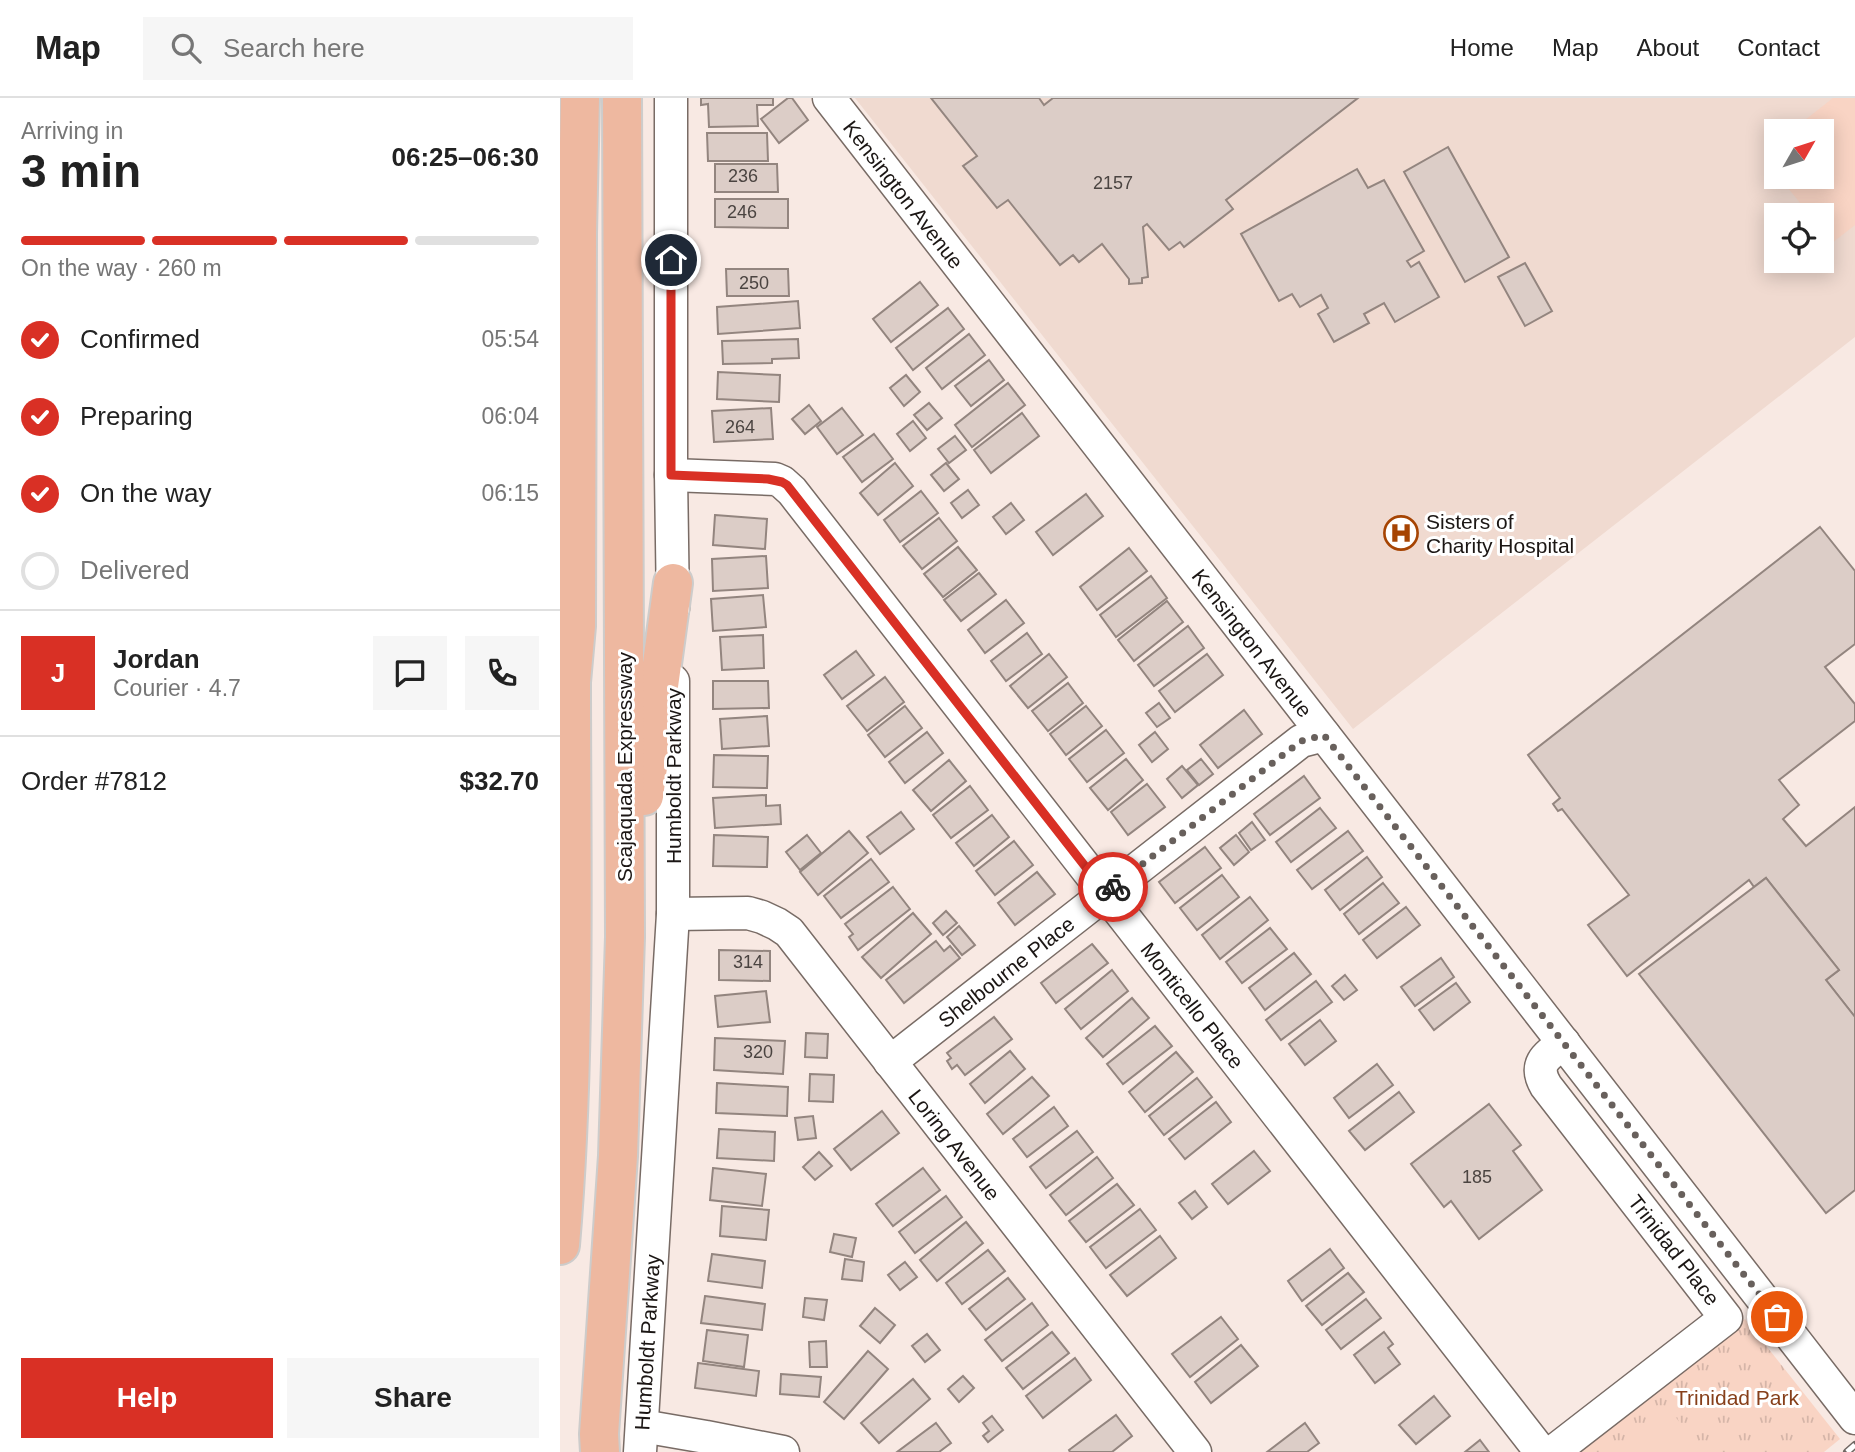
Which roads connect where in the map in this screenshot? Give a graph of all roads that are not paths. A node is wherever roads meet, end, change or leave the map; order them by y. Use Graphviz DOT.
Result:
graph roads {
  1 [pos="580,98"];
  2 [pos="622,98"];
  3 [pos="671,98"];
  4 [pos="829,98"];
  5 [pos="671,475"];
  6 [pos="673,583"];
  7 [pos="560,645"];
  8 [pos="571,682"];
  9 [pos="1324,735"];
  10 [pos="1106,893"];
  11 [pos="673,914"];
  12 [pos="625,937"];
  13 [pos="1564,1043"];
  14 [pos="890,1062"];
  15 [pos="560,1245"];
  16 [pos="1850,1411"];
  17 [pos="641,1439"];
  18 [pos="597,1446"];
  19 [pos="783,1452"];
  20 [pos="1195,1452"];
  21 [pos="1541,1452"];
  22 [pos="1553,1452"];
  1 -- 8 [label="highway"];
  2 -- 12 [label="highway, Scajaquada Expressway"];
  3 -- 5 [label="street, Humboldt Parkway"];
  4 -- 9 [label="street, Kensington Avenue"];
  5 -- 6 [label="street, Humboldt Parkway"];
  5 -- 10 [label="street, Monticello Place"];
  6 -- 11 [label="street, Humboldt Parkway"];
  6 -- 12 [label="highway"];
  7 -- 8 [label="highway"];
  8 -- 15 [label="highway"];
  9 -- 10 [label="street, Shelbourne Place"];
  9 -- 13 [label="street, Kensington Avenue"];
  10 -- 14 [label="street, Shelbourne Place"];
  10 -- 21 [label="street, Monticello Place"];
  11 -- 14 [label="street, Loring Avenue"];
  11 -- 17 [label="street, Humboldt Parkway"];
  12 -- 18 [label="highway, Scajaquada Expressway"];
  13 -- 16 [label="street, Kensington Avenue"];
  13 -- 22 [label="street, Trinidad Place"];
  14 -- 20 [label="street, Loring Avenue"];
  17 -- 19 [label="street"];
}
